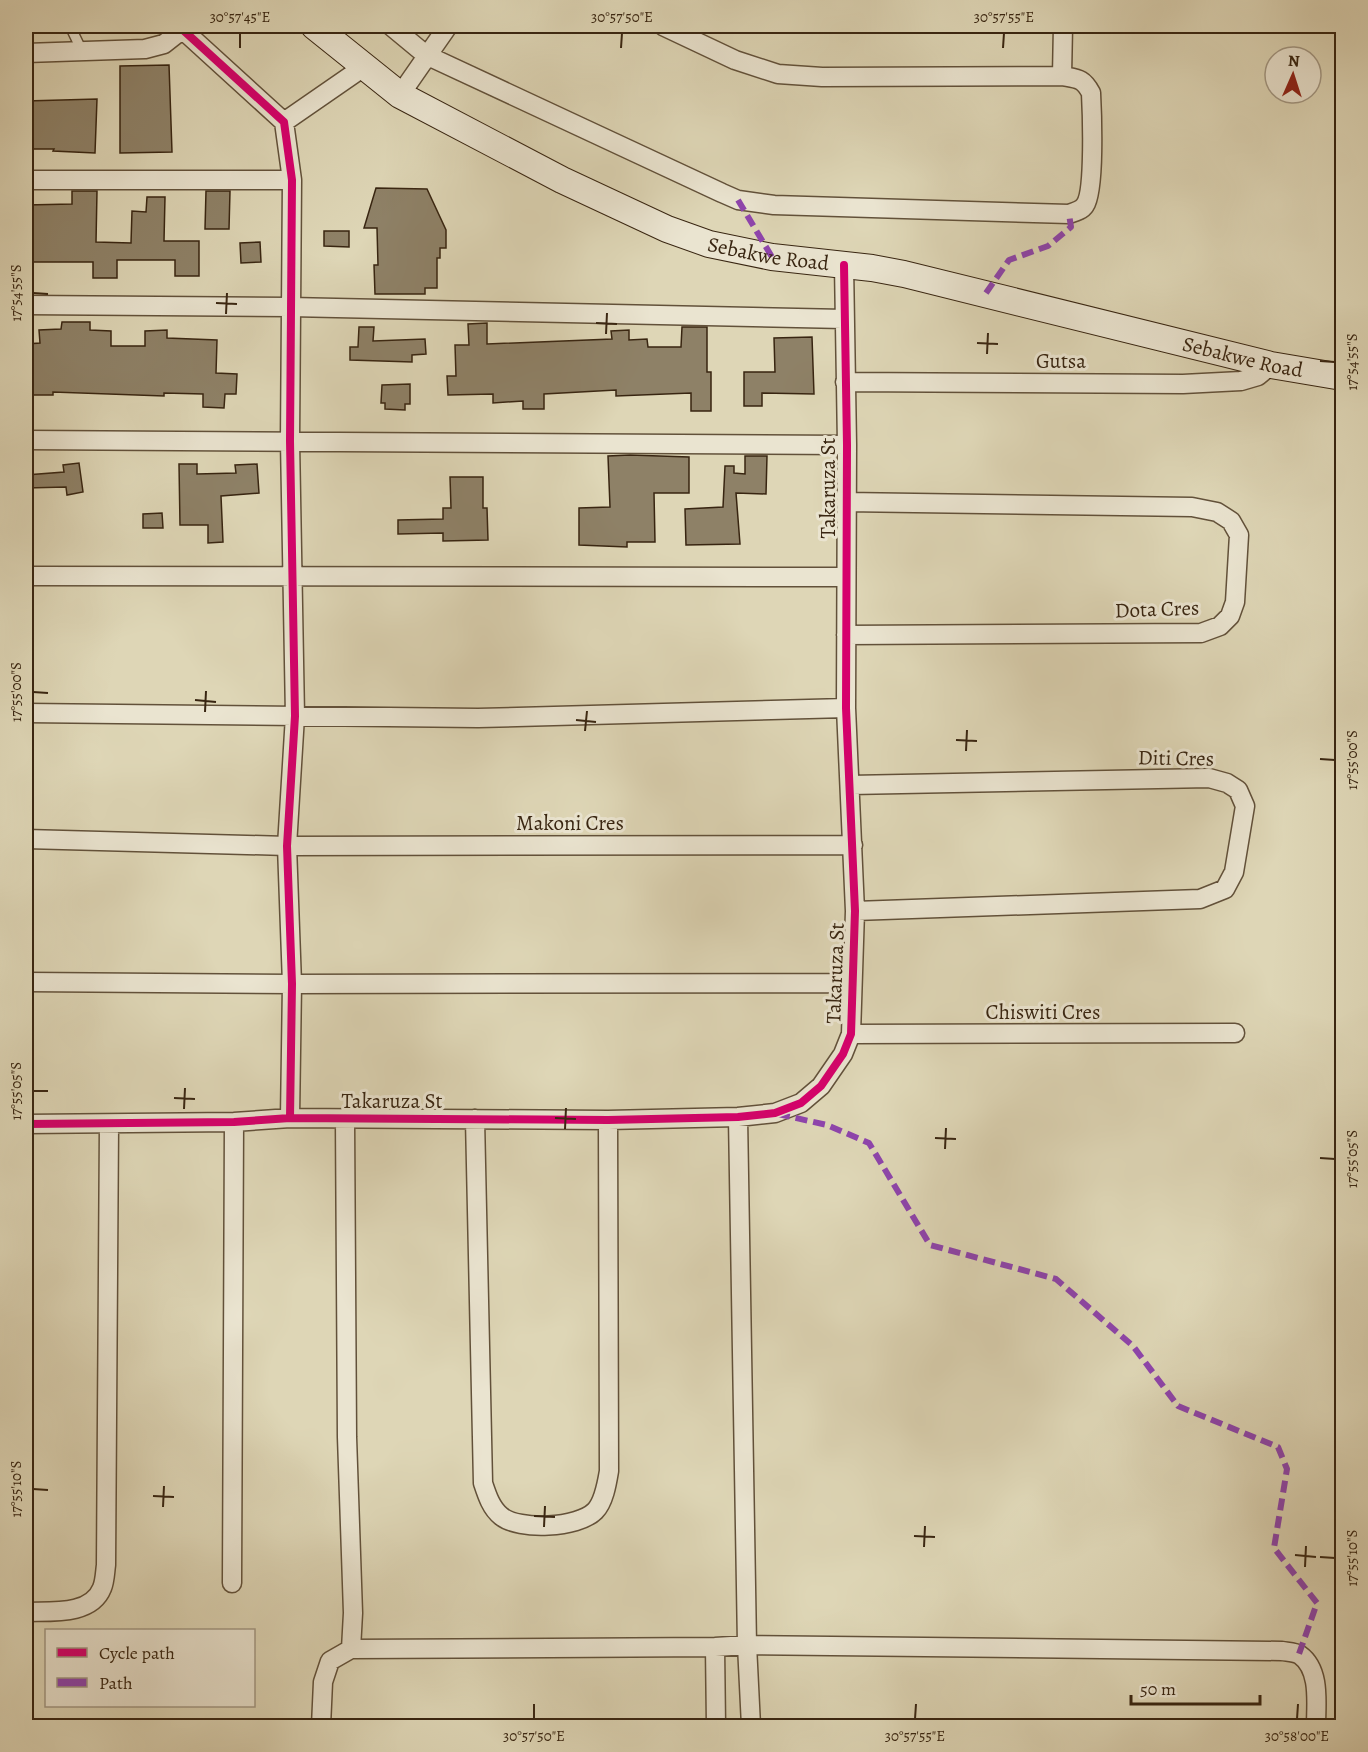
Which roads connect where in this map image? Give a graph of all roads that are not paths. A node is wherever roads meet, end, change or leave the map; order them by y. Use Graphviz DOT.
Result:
graph roads {
  1 [pos="70,26"];
  2 [pos="314,26"];
  3 [pos="391,26"];
  4 [pos="448,26"];
  5 [pos="663,26"];
  6 [pos="1063,26"];
  7 [pos="185,28"];
  8 [pos="82,51"];
  9 [pos="26,52"];
  10 [pos="426,55"];
  11 [pos="365,66"];
  12 [pos="1062,76"];
  13 [pos="400,95"];
  14 [pos="284,122"];
  15 [pos="26,180"];
  16 [pos="292,180"];
  17 [pos="843,265"];
  18 [pos="26,304"];
  19 [pos="290,307"];
  20 [pos="844,319"];
  21 [pos="1271,365"];
  22 [pos="1342,377"];
  23 [pos="845,382"];
  24 [pos="26,440"];
  25 [pos="290,441"];
  26 [pos="847,445"];
  27 [pos="846,502"];
  28 [pos="26,576"];
  29 [pos="292,577"];
  30 [pos="845,577"];
  31 [pos="846,634"];
  32 [pos="846,708"];
  33 [pos="26,713"];
  34 [pos="295,716"];
  35 [pos="850,785"];
  36 [pos="26,839"];
  37 [pos="853,845"];
  38 [pos="286,846"];
  39 [pos="855,910"];
  40 [pos="26,982"];
  41 [pos="852,983"];
  42 [pos="292,984"];
  43 [pos="1235,1033"];
  44 [pos="851,1034"];
  45 [pos="738,1117"];
  46 [pos="290,1118"];
  47 [pos="475,1119"];
  48 [pos="345,1120"];
  49 [pos="608,1120"];
  50 [pos="234,1122"];
  51 [pos="26,1124"];
  52 [pos="109,1124"];
  53 [pos="232,1583"];
  54 [pos="26,1612"];
  55 [pos="747,1645"];
  56 [pos="715,1647"];
  57 [pos="351,1649"];
  58 [pos="321,1726"];
  59 [pos="716,1726"];
  60 [pos="752,1726"];
  61 [pos="1316,1726"];
  1 -- 8 [label="lane"];
  2 -- 11 [label="street, Sebakwe Road"];
  3 -- 10 [label="street"];
  4 -- 10 [label="street"];
  5 -- 12 [label="street"];
  6 -- 12 [label="street"];
  7 -- 8 [label="street"];
  7 -- 14 [label="street"];
  8 -- 9 [label="street"];
  10 -- 12 [label="street"];
  10 -- 13 [label="street"];
  11 -- 13 [label="street, Sebakwe Road"];
  11 -- 14 [label="street"];
  13 -- 17 [label="street, Sebakwe Road"];
  14 -- 16 [label="street"];
  15 -- 16 [label="street"];
  16 -- 19 [label="street"];
  17 -- 20 [label="street, Takaruza St"];
  17 -- 21 [label="street, Sebakwe Road"];
  18 -- 19 [label="street"];
  19 -- 20 [label="street"];
  19 -- 25 [label="street"];
  20 -- 23 [label="street, Takaruza St"];
  21 -- 22 [label="street, Sebakwe Road"];
  21 -- 23 [label="street, Gutsa"];
  23 -- 26 [label="street, Takaruza St"];
  24 -- 25 [label="street"];
  25 -- 26 [label="street"];
  25 -- 29 [label="street"];
  26 -- 27 [label="street, Takaruza St"];
  27 -- 30 [label="street, Takaruza St"];
  27 -- 31 [label="street, Dota Cres"];
  28 -- 29 [label="street"];
  29 -- 30 [label="street"];
  29 -- 34 [label="street"];
  30 -- 31 [label="street, Takaruza St"];
  31 -- 32 [label="street, Takaruza St"];
  32 -- 34 [label="street"];
  32 -- 35 [label="street, Takaruza St"];
  33 -- 34 [label="street"];
  34 -- 38 [label="street"];
  35 -- 37 [label="street, Takaruza St"];
  35 -- 39 [label="street, Diti Cres"];
  36 -- 38 [label="street, Makoni Cres"];
  37 -- 38 [label="street, Makoni Cres"];
  37 -- 39 [label="street, Takaruza St"];
  38 -- 42 [label="street"];
  39 -- 41 [label="street, Takaruza St"];
  40 -- 42 [label="street"];
  41 -- 42 [label="street"];
  41 -- 44 [label="street, Takaruza St"];
  42 -- 46 [label="street"];
  43 -- 44 [label="street, Chiswiti Cres"];
  44 -- 45 [label="street, Takaruza St"];
  45 -- 49 [label="street, Takaruza St"];
  45 -- 55 [label="street"];
  46 -- 48 [label="street, Takaruza St"];
  46 -- 50 [label="street, Takaruza St"];
  47 -- 48 [label="street, Takaruza St"];
  47 -- 49 [label="street, Takaruza St"];
  47 -- 49 [label="street"];
  48 -- 57 [label="street"];
  50 -- 52 [label="street, Takaruza St"];
  50 -- 53 [label="street"];
  51 -- 52 [label="street, Takaruza St"];
  52 -- 54 [label="street"];
  55 -- 56 [label="street"];
  55 -- 60 [label="street"];
  55 -- 61 [label="street"];
  56 -- 57 [label="street"];
  56 -- 59 [label="street"];
  57 -- 58 [label="street"];
}
